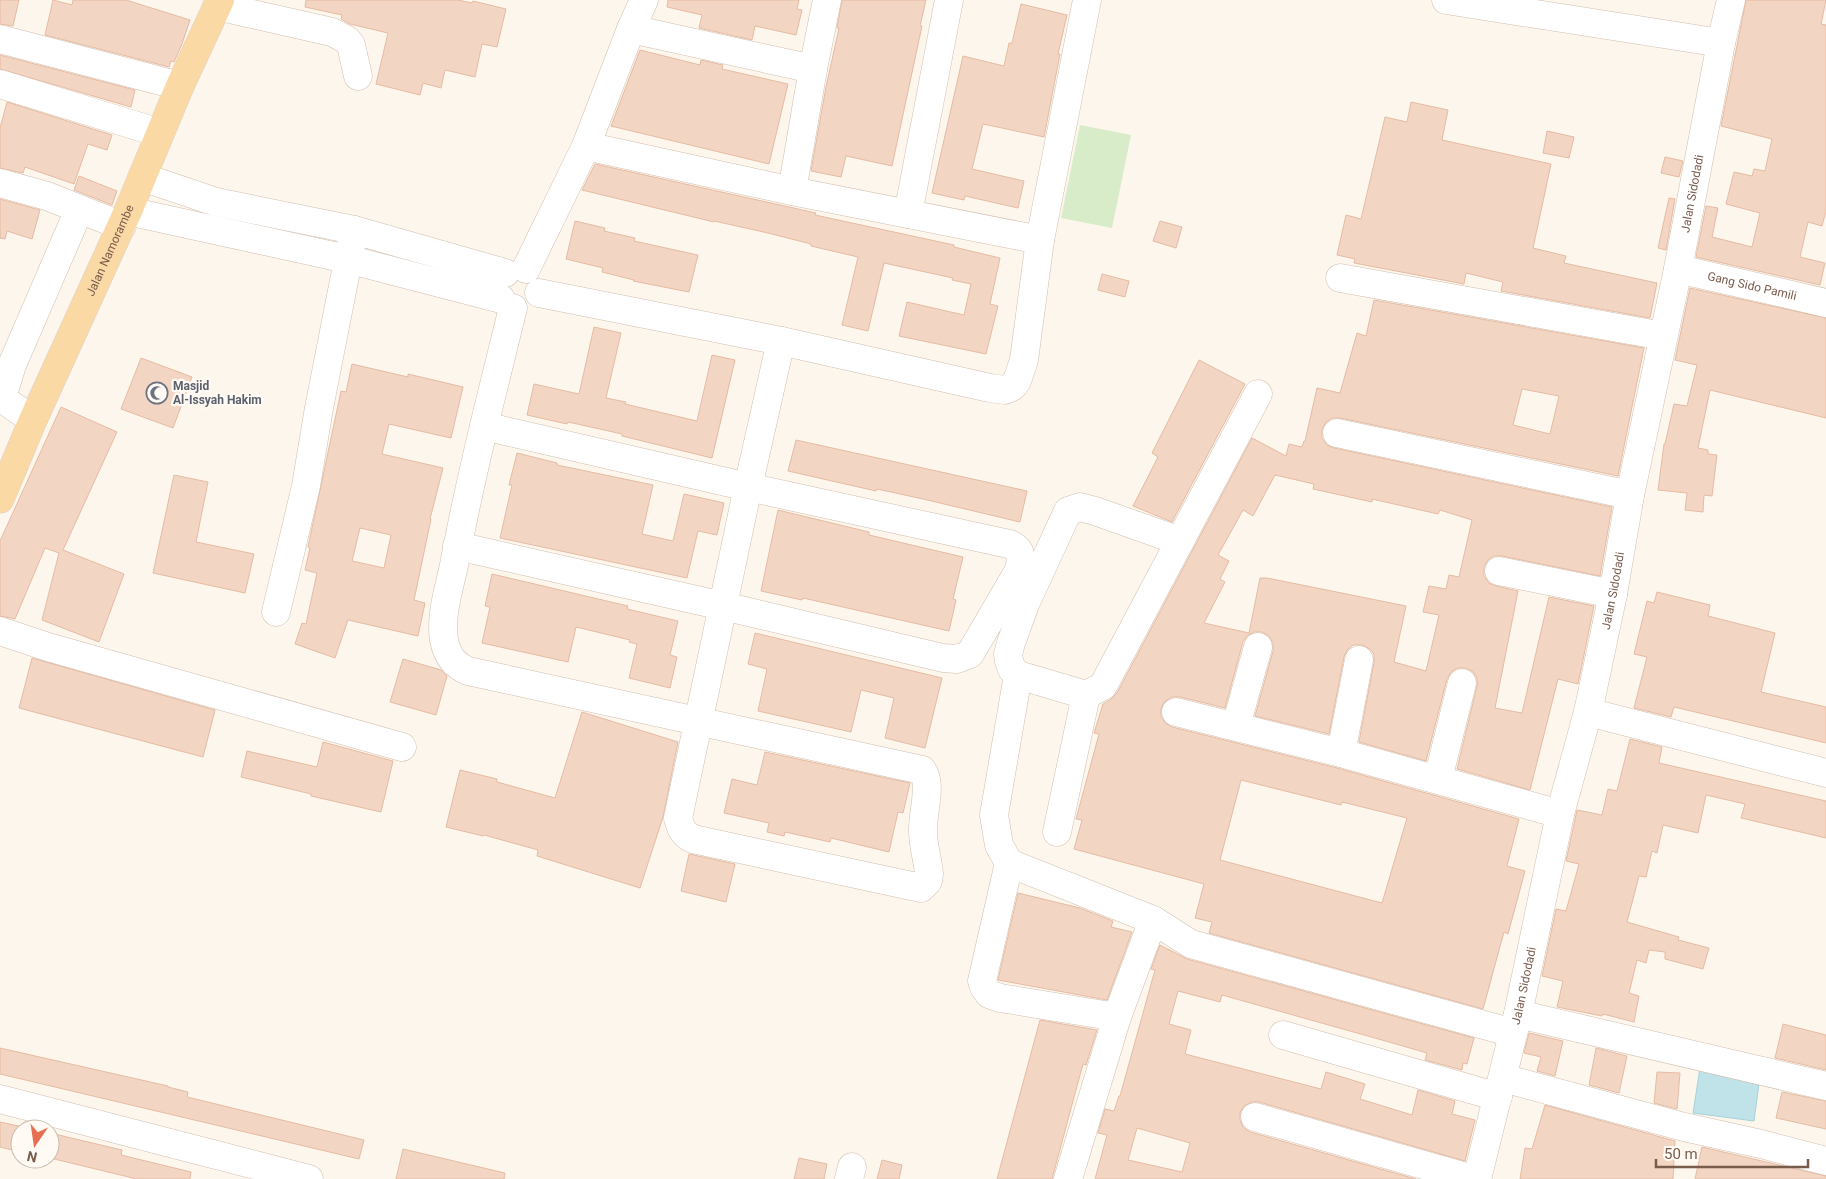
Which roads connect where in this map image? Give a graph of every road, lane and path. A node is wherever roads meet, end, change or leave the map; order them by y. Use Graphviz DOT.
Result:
graph roads {
  1 [pos="644,0"];
  2 [pos="827,0"];
  3 [pos="949,0"];
  4 [pos="1087,0"];
  5 [pos="1446,0"];
  6 [pos="1731,0"];
  7 [pos="219,3"];
  8 [pos="631,29"];
  9 [pos="0,39"];
  10 [pos="1721,43"];
  11 [pos="813,69"];
  12 [pos="358,76"];
  13 [pos="0,84"];
  14 [pos="180,86"];
  15 [pos="160,133"];
  16 [pos="586,146"];
  17 [pos="142,177"];
  18 [pos="0,183"];
  19 [pos="792,191"];
  20 [pos="79,210"];
  21 [pos="908,214"];
  22 [pos="125,219"];
  23 [pos="354,230"];
  24 [pos="1040,240"];
  25 [pos="347,259"];
  26 [pos="1678,269"];
  27 [pos="515,271"];
  28 [pos="1340,278"];
  29 [pos="539,292"];
  30 [pos="1826,303"];
  31 [pos="507,304"];
  32 [pos="1663,336"];
  33 [pos="781,341"];
  34 [pos="1258,394"];
  35 [pos="33,420"];
  36 [pos="484,426"];
  37 [pos="1337,433"];
  38 [pos="748,487"];
  39 [pos="1630,495"];
  40 [pos="0,499"];
  41 [pos="1180,541"];
  42 [pos="457,546"];
  43 [pos="1499,571"];
  44 [pos="1613,594"];
  45 [pos="724,606"];
  46 [pos="276,612"];
  47 [pos="0,631"];
  48 [pos="1258,647"];
  49 [pos="1359,660"];
  50 [pos="1018,675"];
  51 [pos="1462,683"];
  52 [pos="1086,694"];
  53 [pos="1176,712"];
  54 [pos="1588,712"];
  55 [pos="700,721"];
  56 [pos="1236,726"];
  57 [pos="402,747"];
  58 [pos="1340,753"];
  59 [pos="1826,773"];
  60 [pos="1438,779"];
  61 [pos="1560,814"];
  62 [pos="1058,832"];
  63 [pos="1009,863"];
  64 [pos="1153,920"];
  65 [pos="1117,1017"];
  66 [pos="1515,1024"];
  67 [pos="1283,1035"];
  68 [pos="1826,1086"];
  69 [pos="1500,1088"];
  70 [pos="0,1099"];
  71 [pos="1255,1117"];
  72 [pos="1826,1161"];
  73 [pos="309,1179"];
  74 [pos="1068,1179"];
  75 [pos="1473,1179"];
  76 [pos="1477,1179"];
  1 -- 8 [label="street"];
  2 -- 11 [label="street"];
  3 -- 21 [label="street"];
  4 -- 24 [label="street"];
  5 -- 10 [label="street"];
  6 -- 10 [label="street, Jalan Sidodadi"];
  7 -- 12 [label="street"];
  7 -- 14 [label="main road, Jalan Namorambe"];
  8 -- 11 [label="street"];
  8 -- 16 [label="street"];
  9 -- 14 [label="street"];
  10 -- 26 [label="street, Jalan Sidodadi"];
  11 -- 19 [label="street"];
  13 -- 15 [label="street"];
  14 -- 15 [label="main road, Jalan Namorambe"];
  15 -- 17 [label="main road, Jalan Namorambe"];
  16 -- 19 [label="street"];
  16 -- 27 [label="street"];
  17 -- 22 [label="main road, Jalan Namorambe"];
  17 -- 23 [label="street"];
  18 -- 20 [label="street"];
  19 -- 21 [label="street"];
  20 -- 22 [label="street"];
  20 -- 35 [label="street"];
  21 -- 24 [label="street"];
  22 -- 25 [label="street"];
  22 -- 35 [label="main road, Jalan Namorambe"];
  23 -- 25 [label="street"];
  23 -- 27 [label="street"];
  24 -- 33 [label="street"];
  25 -- 31 [label="street"];
  25 -- 46 [label="street"];
  26 -- 30 [label="street, Gang Sido Pamili"];
  26 -- 32 [label="street, Jalan Sidodadi"];
  27 -- 29 [label="street"];
  27 -- 31 [label="street"];
  28 -- 32 [label="street"];
  29 -- 31 [label="street"];
  29 -- 33 [label="street"];
  31 -- 36 [label="street"];
  32 -- 39 [label="street, Jalan Sidodadi"];
  33 -- 38 [label="street"];
  34 -- 41 [label="street"];
  35 -- 40 [label="main road, Jalan Namorambe"];
  36 -- 38 [label="street"];
  36 -- 42 [label="street"];
  37 -- 39 [label="street"];
  38 -- 45 [label="street"];
  38 -- 45 [label="street"];
  39 -- 44 [label="street, Jalan Sidodadi"];
  41 -- 50 [label="street"];
  41 -- 52 [label="street"];
  42 -- 45 [label="street"];
  42 -- 55 [label="street"];
  43 -- 44 [label="street"];
  44 -- 54 [label="street, Jalan Sidodadi"];
  45 -- 55 [label="street"];
  47 -- 57 [label="street"];
  48 -- 56 [label="street"];
  49 -- 58 [label="street"];
  50 -- 52 [label="street"];
  50 -- 63 [label="street"];
  51 -- 60 [label="street"];
  52 -- 62 [label="street"];
  53 -- 56 [label="street"];
  54 -- 59 [label="street"];
  54 -- 61 [label="street, Jalan Sidodadi"];
  55 -- 55 [label="street"];
  56 -- 58 [label="street"];
  58 -- 60 [label="street"];
  60 -- 61 [label="street"];
  61 -- 66 [label="street, Jalan Sidodadi"];
  63 -- 64 [label="street"];
  63 -- 65 [label="street"];
  64 -- 65 [label="street"];
  64 -- 66 [label="street"];
  65 -- 74 [label="street"];
  66 -- 68 [label="street"];
  66 -- 69 [label="street, Jalan Sidodadi"];
  67 -- 69 [label="street"];
  69 -- 72 [label="street"];
  69 -- 76 [label="street, Jalan Sidodadi"];
  70 -- 73 [label="street"];
  71 -- 75 [label="street"];
}
